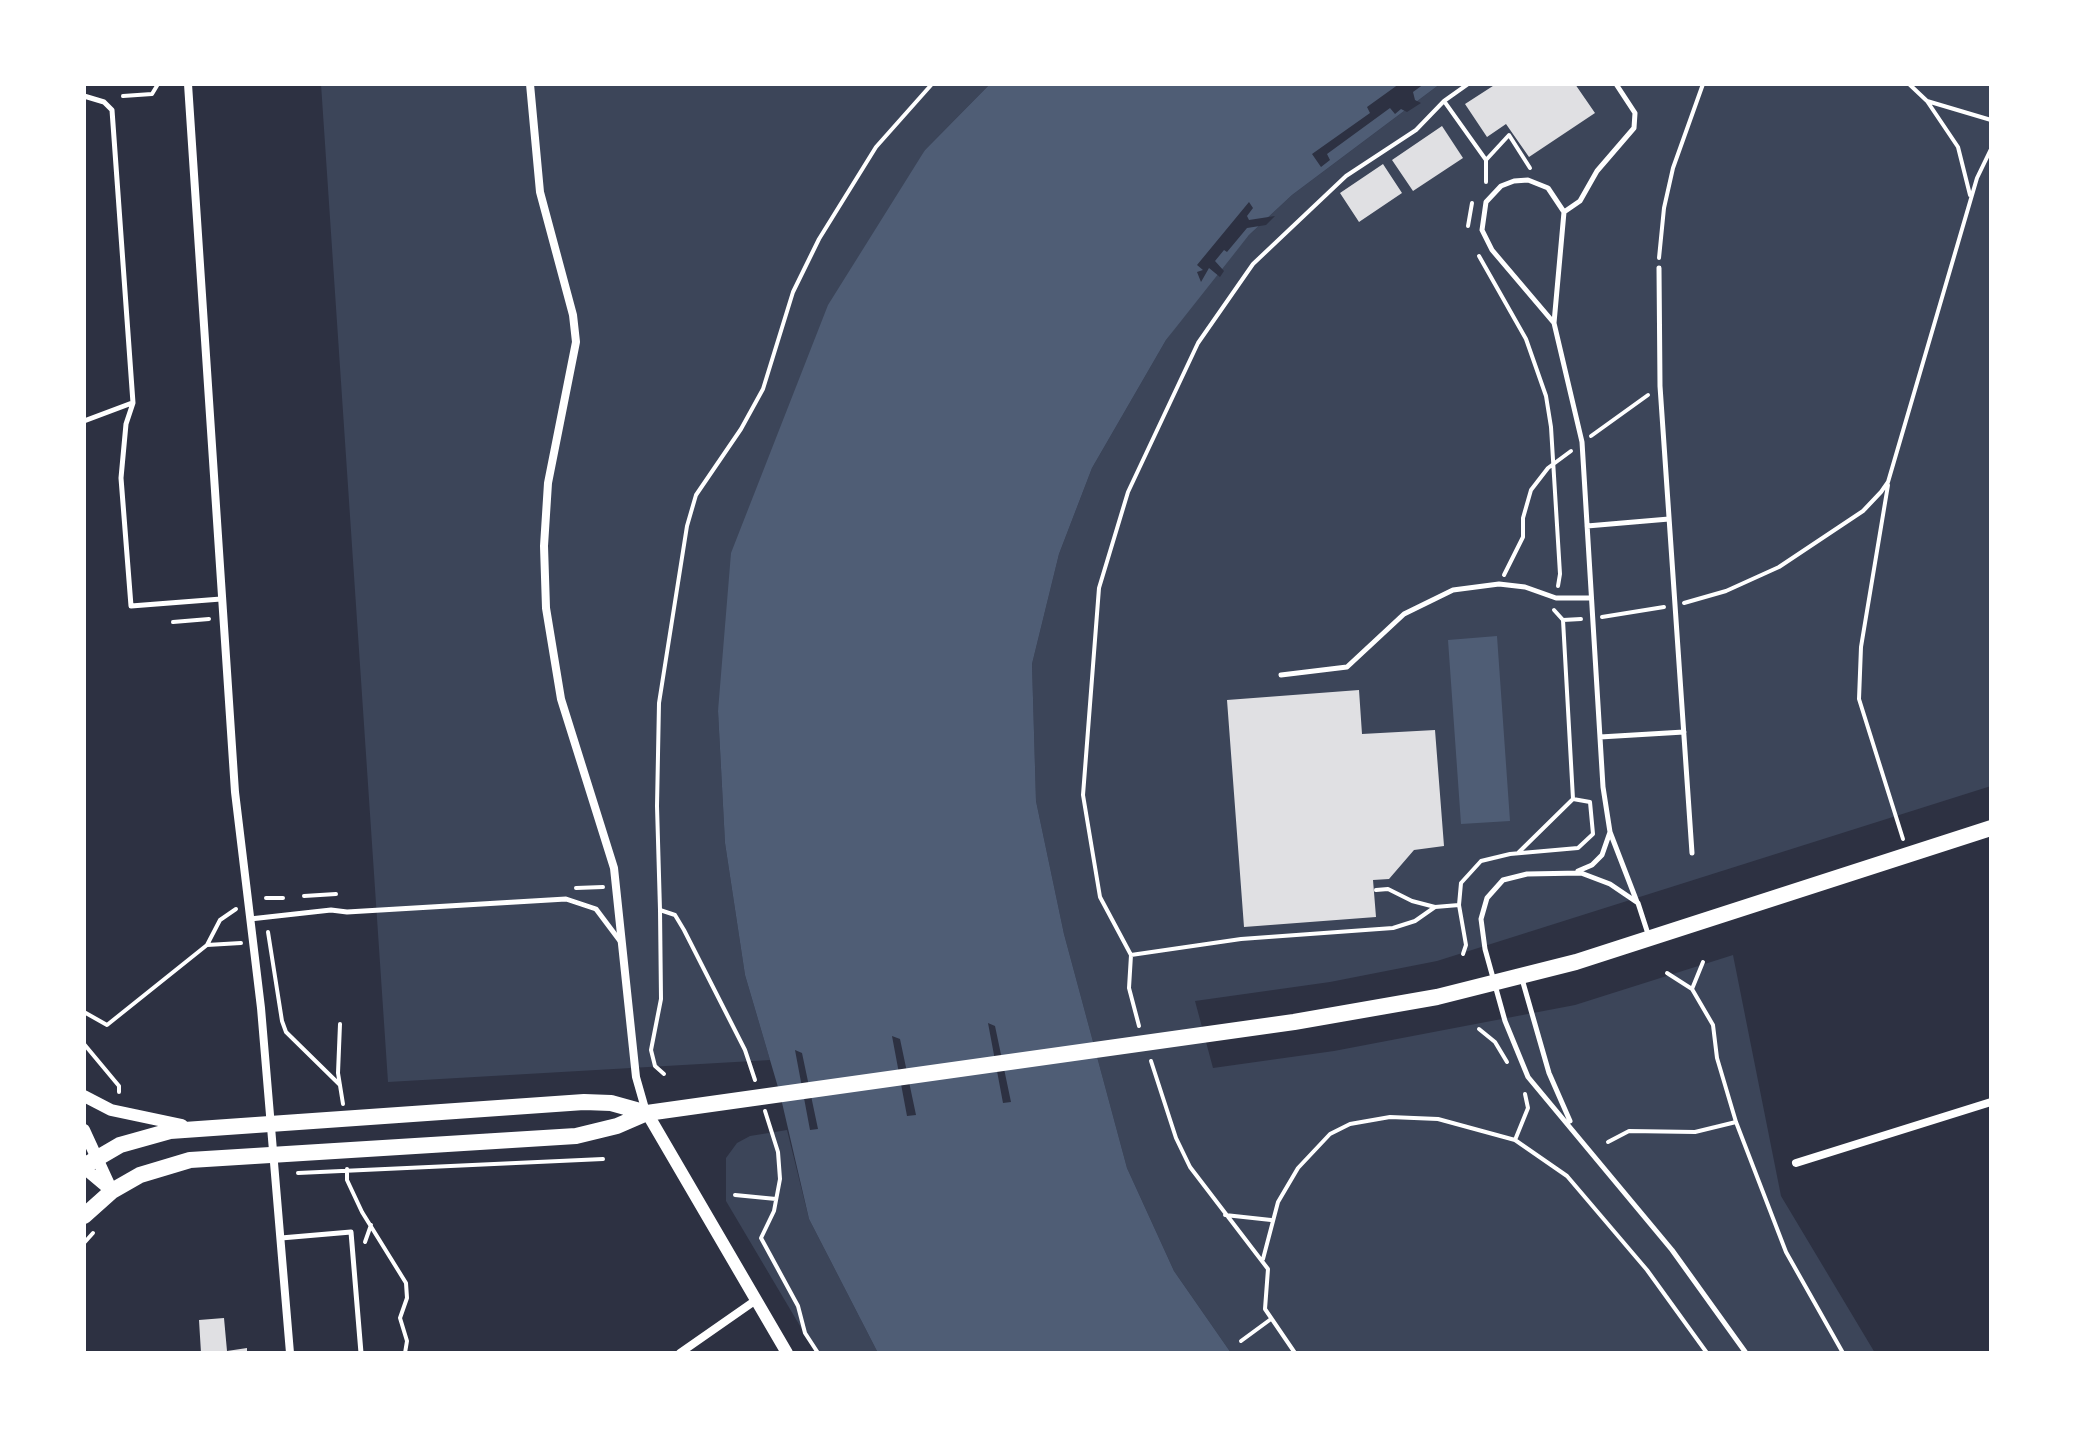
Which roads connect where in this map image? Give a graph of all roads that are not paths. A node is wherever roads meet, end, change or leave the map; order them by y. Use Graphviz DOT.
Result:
graph roads {
  1 [pos="188,84"];
  2 [pos="530,84"];
  3 [pos="1616,84"];
  4 [pos="84,96"];
  5 [pos="1564,212"];
  6 [pos="1659,268"];
  7 [pos="1554,323"];
  8 [pos="133,403"];
  9 [pos="84,421"];
  10 [pos="1669,519"];
  11 [pos="1587,526"];
  12 [pos="1591,598"];
  13 [pos="222,599"];
  14 [pos="1281,675"];
  15 [pos="1684,732"];
  16 [pos="1600,737"];
  17 [pos="1991,828"];
  18 [pos="1610,832"];
  19 [pos="1692,853"];
  20 [pos="1568,872"];
  21 [pos="1638,903"];
  22 [pos="250,919"];
  23 [pos="1649,938"];
  24 [pos="625,952"];
  25 [pos="1521,977"];
  26 [pos="1495,984"];
  27 [pos="84,1096"];
  28 [pos="1991,1102"];
  29 [pos="647,1113"];
  30 [pos="209,1128"];
  31 [pos="1574,1129"];
  32 [pos="84,1130"];
  33 [pos="89,1163"];
  34 [pos="1796,1163"];
  35 [pos="112,1191"];
  36 [pos="84,1216"];
  37 [pos="280,1238"];
  38 [pos="756,1300"];
  39 [pos="290,1353"];
  40 [pos="361,1353"];
  41 [pos="680,1353"];
  42 [pos="787,1353"];
  43 [pos="1746,1353"];
  1 -- 13 [label="street"];
  2 -- 24 [label="street"];
  3 -- 5 [label="lane"];
  4 -- 8 [label="lane"];
  5 -- 7 [label="lane"];
  5 -- 7 [label="lane"];
  6 -- 10 [label="lane"];
  7 -- 11 [label="lane"];
  8 -- 9 [label="lane"];
  8 -- 13 [label="lane"];
  10 -- 11 [label="lane"];
  10 -- 15 [label="lane"];
  11 -- 12 [label="lane"];
  12 -- 14 [label="lane"];
  12 -- 16 [label="lane"];
  13 -- 22 [label="street"];
  15 -- 16 [label="lane"];
  15 -- 19 [label="lane"];
  16 -- 18 [label="lane"];
  17 -- 23 [label="main road"];
  18 -- 20 [label="lane"];
  18 -- 21 [label="lane"];
  20 -- 21 [label="lane"];
  20 -- 26 [label="lane"];
  21 -- 23 [label="lane"];
  22 -- 24 [label="lane"];
  22 -- 37 [label="street"];
  23 -- 25 [label="main road"];
  24 -- 29 [label="street"];
  25 -- 26 [label="main road"];
  25 -- 31 [label="lane"];
  26 -- 29 [label="main road"];
  26 -- 31 [label="lane"];
  27 -- 30 [label="street"];
  28 -- 34 [label="street"];
  29 -- 30 [label="main road"];
  29 -- 35 [label="main road"];
  29 -- 38 [label="street"];
  30 -- 33 [label="main road"];
  31 -- 43 [label="lane"];
  32 -- 33 [label="street"];
  33 -- 35 [label="street"];
  35 -- 36 [label="main road"];
  37 -- 39 [label="street"];
  37 -- 40 [label="lane"];
  38 -- 41 [label="street"];
  38 -- 42 [label="street"];
}
